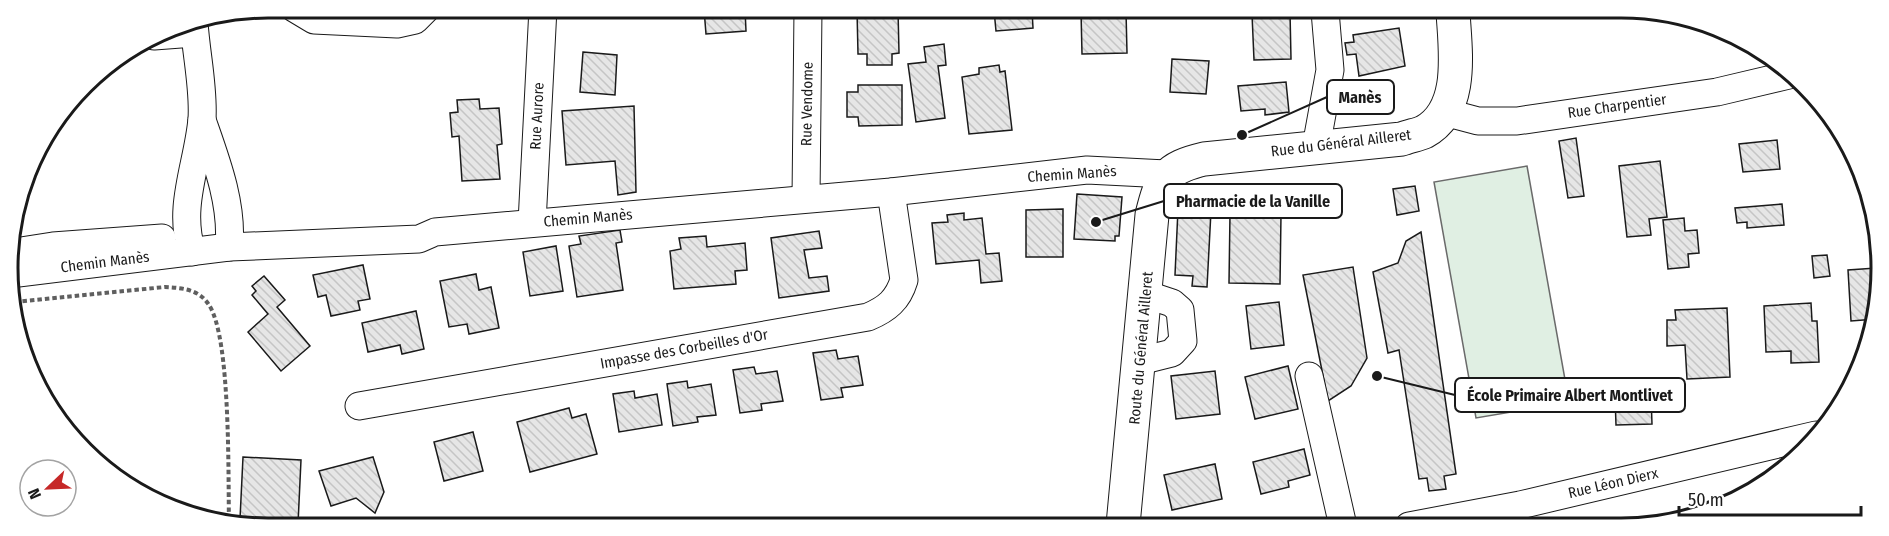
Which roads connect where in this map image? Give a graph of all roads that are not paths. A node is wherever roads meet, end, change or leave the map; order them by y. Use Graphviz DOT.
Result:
graph roads {
  1 [pos="311,18"];
  2 [pos="417,18"];
  3 [pos="542,18"];
  4 [pos="808,18"];
  5 [pos="1326,18"];
  6 [pos="1453,18"];
  7 [pos="194,29"];
  8 [pos="1782,77"];
  9 [pos="1444,111"];
  10 [pos="202,119"];
  11 [pos="1316,147"];
  12 [pos="1166,174"];
  13 [pos="891,192"];
  14 [pos="806,198"];
  15 [pos="532,223"];
  16 [pos="230,239"];
  17 [pos="190,244"];
  18 [pos="19,251"];
  19 [pos="18,273"];
  20 [pos="1309,376"];
  21 [pos="359,406"];
  22 [pos="1804,438"];
  23 [pos="1521,516"];
  24 [pos="1125,518"];
  25 [pos="1341,518"];
  26 [pos="1499,518"];
  1 -- 2 [label="street"];
  3 -- 15 [label="street, Rue Aurore"];
  4 -- 14 [label="street, Rue Vendome"];
  5 -- 11 [label="street"];
  6 -- 9 [label="main road, Rue du Général Ailleret"];
  7 -- 10 [label="street"];
  8 -- 9 [label="street, Rue Charpentier"];
  9 -- 11 [label="main road, Rue du Général Ailleret"];
  10 -- 16 [label="street"];
  10 -- 17 [label="street"];
  11 -- 12 [label="main road, Rue du Général Ailleret"];
  12 -- 13 [label="street, Chemin Manès"];
  12 -- 24 [label="main road, Route du Général Ailleret"];
  13 -- 14 [label="street, Chemin Manès"];
  13 -- 21 [label="street, Impasse des Corbeilles d'Or"];
  14 -- 15 [label="street, Chemin Manès"];
  15 -- 16 [label="street, Chemin Manès"];
  16 -- 17 [label="street, Chemin Manès"];
  17 -- 18 [label="street"];
  17 -- 19 [label="street, Chemin Manès"];
  20 -- 25 [label="street"];
  22 -- 23 [label="street, Rue Léon Dierx"];
  23 -- 26 [label="street, Rue Léon Dierx"];
}
